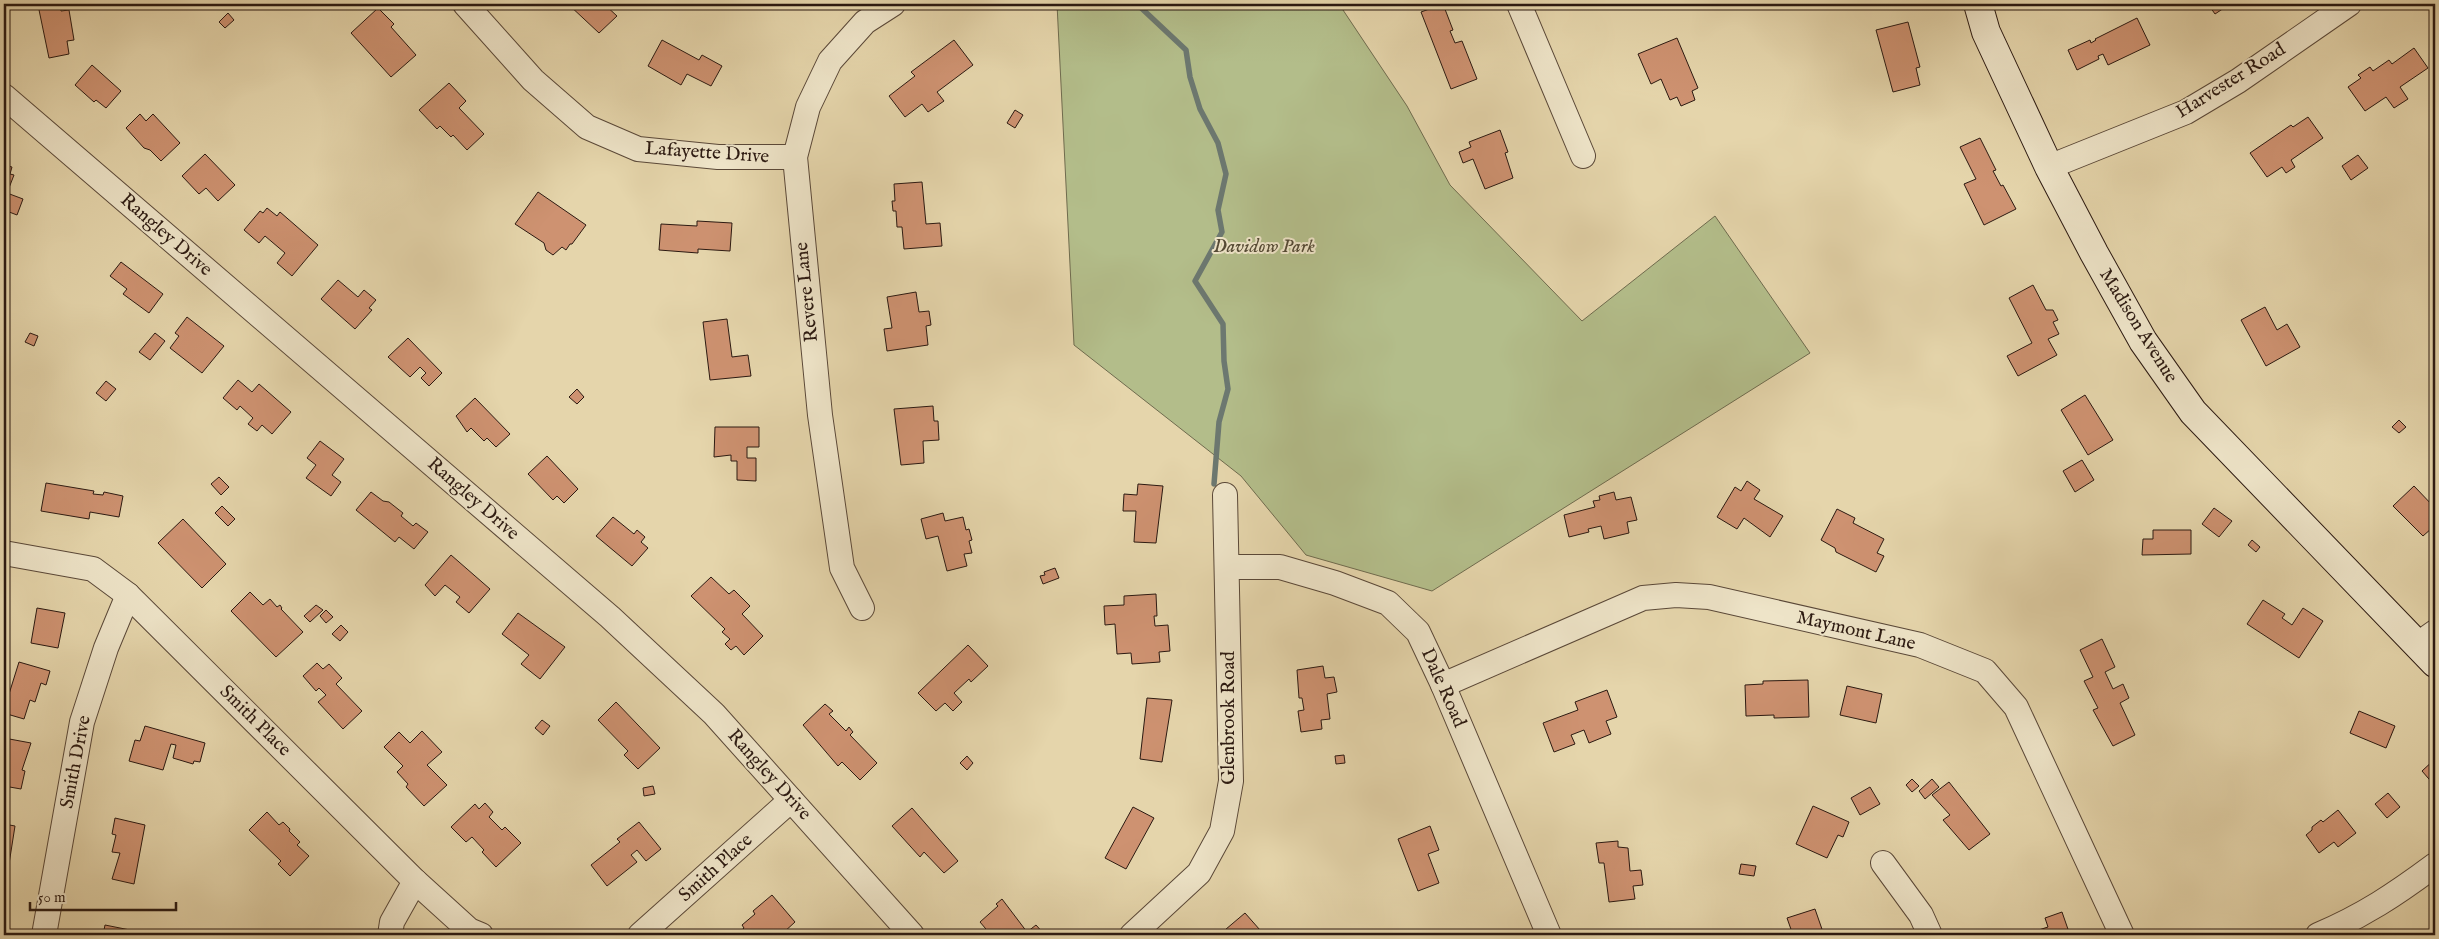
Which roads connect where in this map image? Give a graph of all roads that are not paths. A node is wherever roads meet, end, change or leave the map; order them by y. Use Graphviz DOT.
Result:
graph roads {
  1 [pos="464,4"];
  2 [pos="893,4"];
  3 [pos="1519,4"];
  4 [pos="1978,4"];
  5 [pos="2349,4"];
  6 [pos="4,96"];
  7 [pos="1583,156"];
  8 [pos="795,157"];
  9 [pos="2049,167"];
  10 [pos="1225,495"];
  11 [pos="4,553"];
  12 [pos="1228,567"];
  13 [pos="128,595"];
  14 [pos="862,608"];
  15 [pos="2429,646"];
  16 [pos="1443,684"];
  17 [pos="791,800"];
  18 [pos="1883,863"];
  19 [pos="2435,865"];
  20 [pos="414,881"];
  21 [pos="44,935"];
  22 [pos="390,935"];
  23 [pos="481,935"];
  24 [pos="640,935"];
  25 [pos="912,935"];
  26 [pos="1132,935"];
  27 [pos="1549,935"];
  28 [pos="1930,935"];
  29 [pos="2122,935"];
  30 [pos="2318,935"];
  1 -- 8 [label="street, Lafayette Drive"];
  2 -- 8 [label="street, Revere Lane"];
  3 -- 7 [label="street"];
  4 -- 9 [label="street, Madison Avenue"];
  5 -- 9 [label="street, Harvester Road"];
  6 -- 17 [label="street, Rangley Drive"];
  8 -- 14 [label="street, Revere Lane"];
  9 -- 15 [label="street, Madison Avenue"];
  10 -- 12 [label="street, Glenbrook Road"];
  11 -- 13 [label="street, Smith Place"];
  12 -- 16 [label="street, Dale Road"];
  12 -- 26 [label="street, Glenbrook Road"];
  13 -- 20 [label="street, Smith Place"];
  13 -- 21 [label="street, Smith Drive"];
  16 -- 27 [label="street, Dale Road"];
  16 -- 29 [label="street, Maymont Lane"];
  17 -- 24 [label="street, Smith Place"];
  17 -- 25 [label="street, Rangley Drive"];
  18 -- 28 [label="street"];
  19 -- 30 [label="street"];
  20 -- 22 [label="street"];
  20 -- 23 [label="street, Smith Place"];
}
